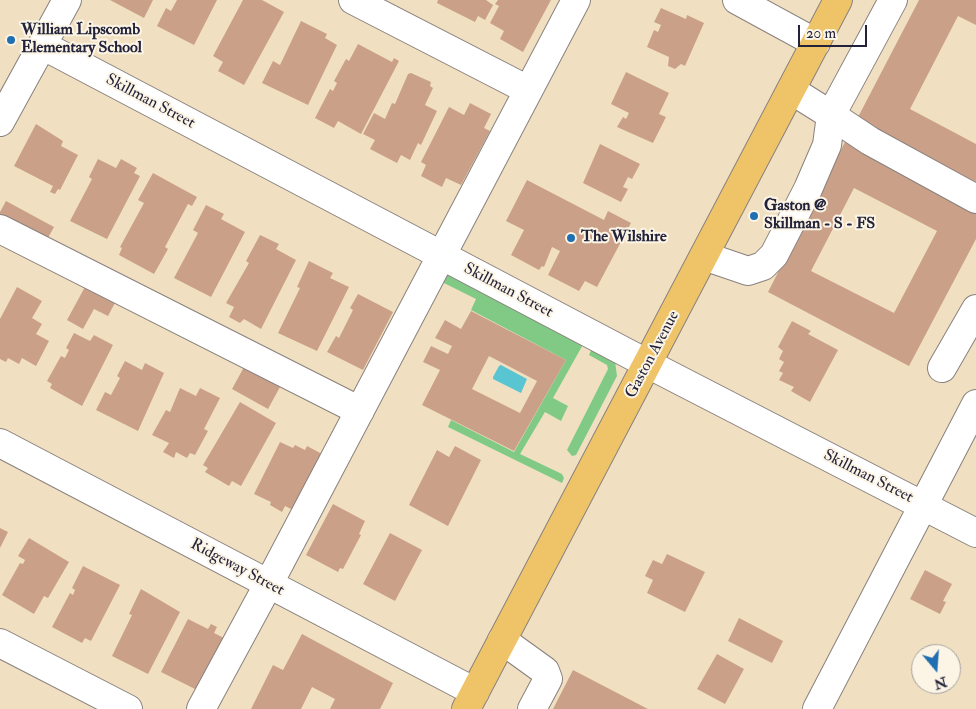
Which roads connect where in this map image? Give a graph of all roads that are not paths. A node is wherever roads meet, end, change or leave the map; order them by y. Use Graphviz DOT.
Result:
graph roads {
  1 [pos="68,0"];
  2 [pos="353,0"];
  3 [pos="576,0"];
  4 [pos="736,0"];
  5 [pos="838,0"];
  6 [pos="893,0"];
  7 [pos="816,43"];
  8 [pos="42,45"];
  9 [pos="528,90"];
  10 [pos="791,90"];
  11 [pos="831,115"];
  12 [pos="0,122"];
  13 [pos="976,200"];
  14 [pos="0,229"];
  15 [pos="441,256"];
  16 [pos="704,256"];
  17 [pos="976,309"];
  18 [pos="648,364"];
  19 [pos="942,368"];
  20 [pos="976,404"];
  21 [pos="360,411"];
  22 [pos="0,443"];
  23 [pos="923,505"];
  24 [pos="976,533"];
  25 [pos="268,585"];
  26 [pos="502,640"];
  27 [pos="0,644"];
  28 [pos="470,701"];
  29 [pos="128,709"];
  30 [pos="202,709"];
  31 [pos="532,709"];
  32 [pos="817,709"];
  1 -- 8 [label="street"];
  2 -- 9 [label="street"];
  3 -- 9 [label="street"];
  4 -- 7 [label="street"];
  5 -- 7 [label="main road, Gaston Avenue"];
  6 -- 11 [label="street"];
  7 -- 10 [label="main road, Gaston Avenue"];
  8 -- 12 [label="street"];
  8 -- 15 [label="street, Skillman Street"];
  9 -- 15 [label="street"];
  10 -- 11 [label="street"];
  10 -- 16 [label="main road, Gaston Avenue"];
  11 -- 13 [label="street"];
  11 -- 16 [label="street"];
  14 -- 21 [label="street"];
  15 -- 18 [label="street, Skillman Street"];
  15 -- 21 [label="street"];
  16 -- 18 [label="main road, Gaston Avenue"];
  17 -- 19 [label="street"];
  18 -- 23 [label="street, Skillman Street"];
  18 -- 26 [label="main road, Gaston Avenue"];
  20 -- 23 [label="street"];
  21 -- 25 [label="street"];
  22 -- 25 [label="street, Ridgeway Street"];
  23 -- 24 [label="street, Skillman Street"];
  23 -- 32 [label="street"];
  25 -- 28 [label="street, Ridgeway Street"];
  25 -- 30 [label="street"];
  26 -- 28 [label="main road, Gaston Avenue"];
  26 -- 31 [label="street"];
  27 -- 29 [label="street"];
}
